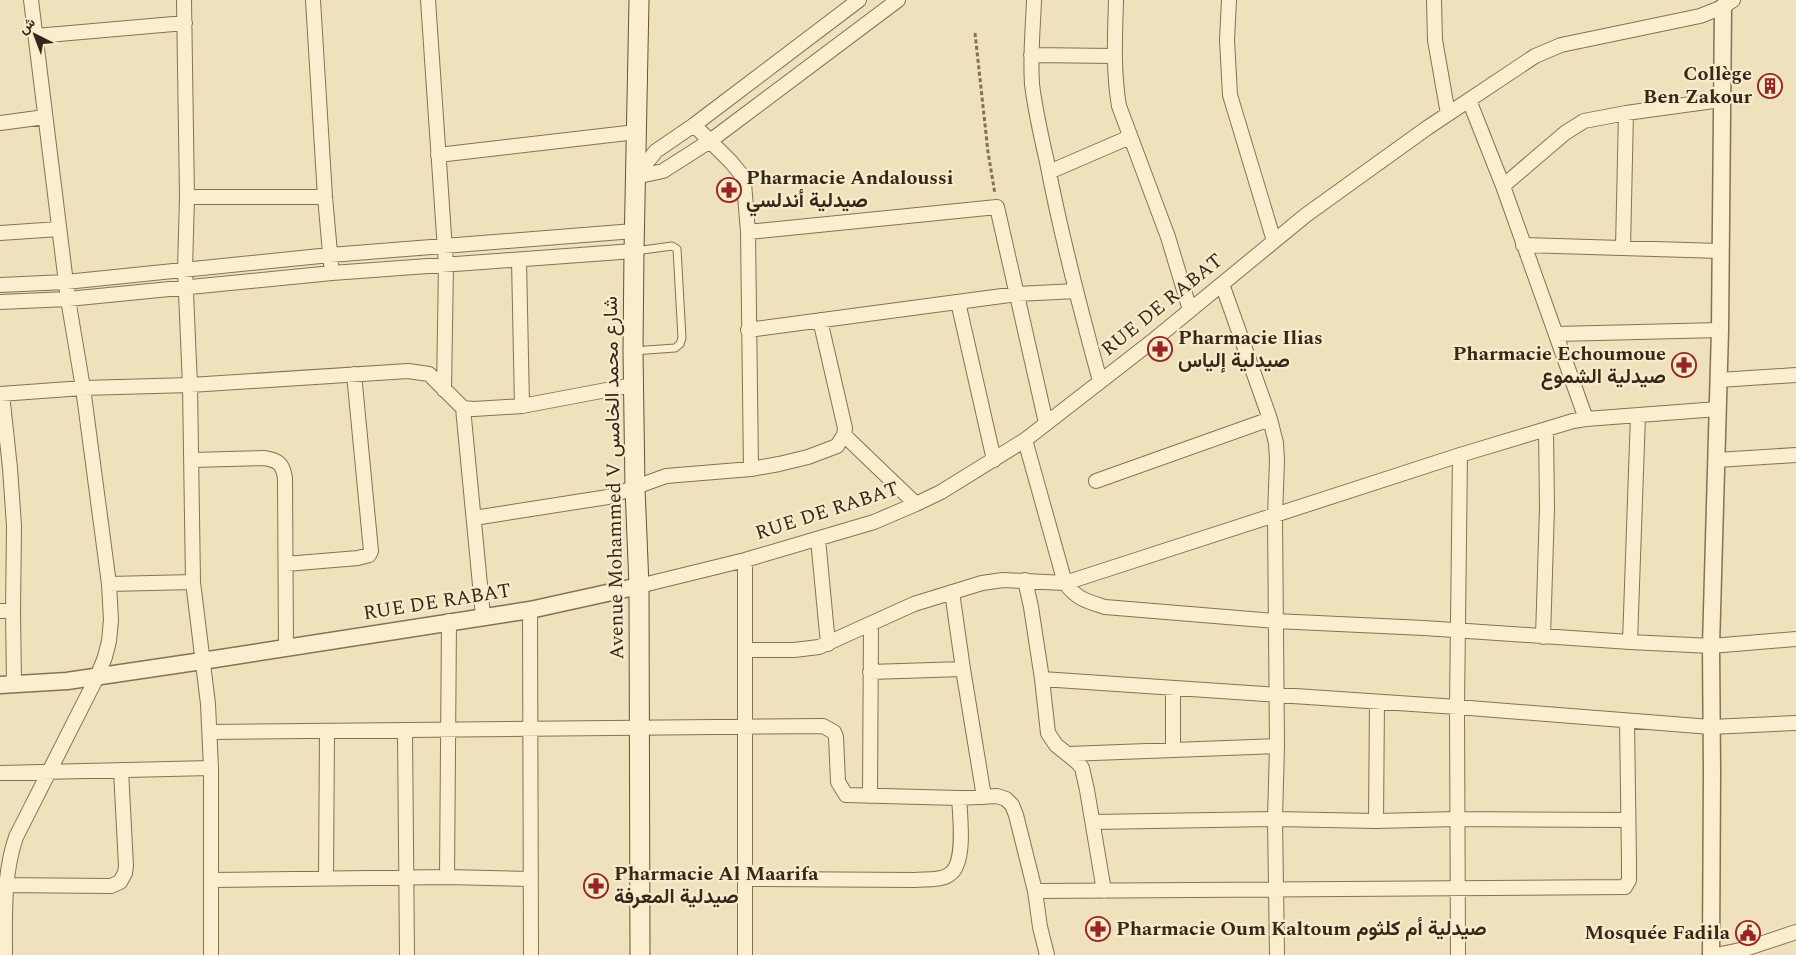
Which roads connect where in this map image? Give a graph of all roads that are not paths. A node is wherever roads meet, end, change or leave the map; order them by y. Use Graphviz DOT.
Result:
graph roads {
  1 [pos="31,0"];
  2 [pos="184,0"];
  3 [pos="313,0"];
  4 [pos="428,0"];
  5 [pos="639,0"];
  6 [pos="859,0"];
  7 [pos="898,0"];
  8 [pos="1034,0"];
  9 [pos="1116,0"];
  10 [pos="1229,0"];
  11 [pos="1434,0"];
  12 [pos="1726,2"];
  13 [pos="185,23"];
  14 [pos="36,36"];
  15 [pos="1031,55"];
  16 [pos="1114,56"];
  17 [pos="1469,100"];
  18 [pos="1721,100"];
  19 [pos="1626,113"];
  20 [pos="1448,114"];
  21 [pos="45,117"];
  22 [pos="0,123"];
  23 [pos="694,126"];
  24 [pos="636,132"];
  25 [pos="1130,137"];
  26 [pos="710,142"];
  27 [pos="438,155"];
  28 [pos="1048,172"];
  29 [pos="635,177"];
  30 [pos="1503,186"];
  31 [pos="187,197"];
  32 [pos="325,197"];
  33 [pos="59,229"];
  34 [pos="634,231"];
  35 [pos="748,232"];
  36 [pos="0,233"];
  37 [pos="1274,240"];
  38 [pos="1524,245"];
  39 [pos="445,246"];
  40 [pos="1623,248"];
  41 [pos="634,251"];
  42 [pos="1720,251"];
  43 [pos="330,255"];
  44 [pos="519,260"];
  45 [pos="446,265"];
  46 [pos="186,270"];
  47 [pos="332,272"];
  48 [pos="66,282"];
  49 [pos="1222,284"];
  50 [pos="0,285"];
  51 [pos="187,288"];
  52 [pos="1076,291"];
  53 [pos="1017,294"];
  54 [pos="68,299"];
  55 [pos="0,302"];
  56 [pos="958,302"];
  57 [pos="1190,310"];
  58 [pos="820,320"];
  59 [pos="748,330"];
  60 [pos="1720,330"];
  61 [pos="1556,334"];
  62 [pos="633,351"];
  63 [pos="354,374"];
  64 [pos="1796,375"];
  65 [pos="1100,380"];
  66 [pos="1718,380"];
  67 [pos="190,385"];
  68 [pos="633,385"];
  69 [pos="82,388"];
  70 [pos="444,390"];
  71 [pos="1,394"];
  72 [pos="522,406"];
  73 [pos="463,408"];
  74 [pos="1718,409"];
  75 [pos="1638,415"];
  76 [pos="1586,418"];
  77 [pos="1270,419"];
  78 [pos="1046,423"];
  79 [pos="1546,430"];
  80 [pos="844,435"];
  81 [pos="1025,440"];
  82 [pos="1460,455"];
  83 [pos="1796,455"];
  84 [pos="192,460"];
  85 [pos="994,460"];
  86 [pos="1716,460"];
  87 [pos="751,469"];
  88 [pos="1096,481"];
  89 [pos="635,488"];
  90 [pos="916,504"];
  91 [pos="1275,516"];
  92 [pos="474,518"];
  93 [pos="818,539"];
  94 [pos="745,560"];
  95 [pos="286,564"];
  96 [pos="1025,580"];
  97 [pos="193,582"];
  98 [pos="1065,583"];
  99 [pos="109,584"];
  100 [pos="638,586"];
  101 [pos="952,592"];
  102 [pos="530,610"];
  103 [pos="6,611"];
  104 [pos="483,616"];
  105 [pos="449,621"];
  106 [pos="1276,621"];
  107 [pos="871,624"];
  108 [pos="1458,630"];
  109 [pos="1543,637"];
  110 [pos="1796,639"];
  111 [pos="1630,642"];
  112 [pos="828,644"];
  113 [pos="1711,646"];
  114 [pos="286,647"];
  115 [pos="746,650"];
  116 [pos="202,661"];
  117 [pos="963,669"];
  118 [pos="870,672"];
  119 [pos="97,677"];
  120 [pos="1042,679"];
  121 [pos="7,685"];
  122 [pos="1173,688"];
  123 [pos="1276,695"];
  124 [pos="1377,702"];
  125 [pos="1456,707"];
  126 [pos="1627,721"];
  127 [pos="1796,723"];
  128 [pos="744,727"];
  129 [pos="1711,727"];
  130 [pos="639,729"];
  131 [pos="449,730"];
  132 [pos="530,730"];
  133 [pos="405,731"];
  134 [pos="210,732"];
  135 [pos="327,732"];
  136 [pos="1277,746"];
  137 [pos="1173,750"];
  138 [pos="1068,754"];
  139 [pos="211,768"];
  140 [pos="121,770"];
  141 [pos="49,772"];
  142 [pos="0,773"];
  143 [pos="870,796"];
  144 [pos="984,797"];
  145 [pos="959,798"];
  146 [pos="1275,819"];
  147 [pos="1458,820"];
  148 [pos="1627,820"];
  149 [pos="1376,821"];
  150 [pos="1093,822"];
  151 [pos="447,877"];
  152 [pos="407,878"];
  153 [pos="746,878"];
  154 [pos="326,879"];
  155 [pos="531,879"];
  156 [pos="211,880"];
  157 [pos="3,885"];
  158 [pos="1458,887"];
  159 [pos="1276,888"];
  160 [pos="1035,891"];
  161 [pos="1104,891"];
  162 [pos="1796,932"];
  163 [pos="5,955"];
  164 [pos="210,955"];
  165 [pos="407,955"];
  166 [pos="531,955"];
  167 [pos="640,955"];
  168 [pos="745,955"];
  169 [pos="1047,955"];
  170 [pos="1277,955"];
  171 [pos="1458,955"];
  172 [pos="1710,955"];
  173 [pos="1716,955"];
  1 -- 14 [label="street"];
  2 -- 13 [label="street"];
  3 -- 32 [label="street"];
  4 -- 27 [label="street"];
  5 -- 24 [label="main road, Avenue Mohammed V شارع محمد الخامس"];
  6 -- 23 [label="street"];
  7 -- 26 [label="street"];
  8 -- 15 [label="street"];
  9 -- 16 [label="street"];
  10 -- 37 [label="street"];
  11 -- 20 [label="street"];
  12 -- 17 [label="street, RUE DE RABAT"];
  12 -- 18 [label="street"];
  13 -- 14 [label="street"];
  13 -- 31 [label="street"];
  14 -- 21 [label="street"];
  15 -- 16 [label="street"];
  15 -- 28 [label="street"];
  16 -- 25 [label="street"];
  17 -- 20 [label="street, RUE DE RABAT"];
  17 -- 30 [label="street"];
  18 -- 19 [label="street"];
  18 -- 42 [label="street"];
  19 -- 30 [label="street"];
  19 -- 40 [label="street"];
  20 -- 37 [label="street, RUE DE RABAT"];
  21 -- 22 [label="street"];
  21 -- 33 [label="street"];
  23 -- 26 [label="street"];
  23 -- 29 [label="street"];
  24 -- 27 [label="street"];
  24 -- 29 [label="main road, Avenue Mohammed V شارع محمد الخامس"];
  25 -- 28 [label="street"];
  25 -- 57 [label="street"];
  26 -- 29 [label="street"];
  26 -- 35 [label="street"];
  27 -- 39 [label="street"];
  28 -- 52 [label="street"];
  29 -- 34 [label="main road, Avenue Mohammed V شارع محمد الخامس"];
  30 -- 38 [label="street"];
  31 -- 32 [label="street"];
  31 -- 46 [label="street"];
  32 -- 43 [label="street"];
  33 -- 36 [label="street"];
  33 -- 48 [label="street"];
  34 -- 39 [label="street"];
  34 -- 41 [label="main road, Avenue Mohammed V شارع محمد الخامس"];
  35 -- 53 [label="street"];
  35 -- 59 [label="street"];
  37 -- 49 [label="street, RUE DE RABAT"];
  38 -- 40 [label="street"];
  38 -- 61 [label="street"];
  39 -- 43 [label="street"];
  39 -- 45 [label="street"];
  40 -- 42 [label="street"];
  41 -- 44 [label="street"];
  41 -- 62 [label="main road, Avenue Mohammed V شارع محمد الخامس"];
  41 -- 62 [label="lane"];
  42 -- 60 [label="street"];
  43 -- 46 [label="street"];
  43 -- 47 [label="street"];
  44 -- 45 [label="street"];
  44 -- 72 [label="street"];
  45 -- 47 [label="street"];
  45 -- 70 [label="street"];
  46 -- 48 [label="street"];
  46 -- 51 [label="street"];
  47 -- 51 [label="street"];
  48 -- 50 [label="street"];
  48 -- 54 [label="street"];
  49 -- 57 [label="street, RUE DE RABAT"];
  49 -- 77 [label="street"];
  51 -- 54 [label="street"];
  51 -- 67 [label="street"];
  52 -- 53 [label="street"];
  52 -- 65 [label="street"];
  53 -- 56 [label="street"];
  53 -- 78 [label="street"];
  54 -- 55 [label="street"];
  54 -- 69 [label="street"];
  56 -- 58 [label="street"];
  56 -- 85 [label="street"];
  57 -- 65 [label="street, RUE DE RABAT"];
  58 -- 59 [label="street"];
  58 -- 80 [label="street"];
  59 -- 87 [label="street"];
  60 -- 61 [label="street"];
  60 -- 66 [label="street"];
  61 -- 76 [label="street"];
  62 -- 68 [label="main road, Avenue Mohammed V شارع محمد الخامس"];
  63 -- 67 [label="street"];
  63 -- 70 [label="street"];
  63 -- 95 [label="street"];
  64 -- 66 [label="street"];
  65 -- 78 [label="street, RUE DE RABAT"];
  66 -- 74 [label="street"];
  67 -- 69 [label="street"];
  67 -- 84 [label="street"];
  68 -- 72 [label="street"];
  68 -- 89 [label="main road, Avenue Mohammed V شارع محمد الخامس"];
  69 -- 71 [label="street"];
  69 -- 99 [label="street"];
  70 -- 73 [label="street"];
  71 -- 103 [label="street"];
  72 -- 73 [label="street"];
  73 -- 92 [label="street"];
  74 -- 75 [label="street"];
  74 -- 86 [label="street"];
  75 -- 76 [label="street"];
  75 -- 111 [label="street"];
  76 -- 79 [label="street"];
  77 -- 88 [label="street"];
  77 -- 91 [label="street"];
  78 -- 81 [label="street, RUE DE RABAT"];
  79 -- 82 [label="street"];
  79 -- 109 [label="street"];
  80 -- 87 [label="street"];
  80 -- 90 [label="street"];
  81 -- 85 [label="street, RUE DE RABAT"];
  81 -- 98 [label="street"];
  82 -- 91 [label="street"];
  82 -- 108 [label="street"];
  83 -- 86 [label="street"];
  84 -- 95 [label="street"];
  84 -- 97 [label="street"];
  85 -- 90 [label="street, RUE DE RABAT"];
  86 -- 113 [label="street"];
  87 -- 89 [label="street"];
  89 -- 92 [label="street"];
  89 -- 100 [label="main road, Avenue Mohammed V شارع محمد الخامس"];
  90 -- 93 [label="street, RUE DE RABAT"];
  91 -- 98 [label="street"];
  91 -- 106 [label="street"];
  92 -- 104 [label="street"];
  93 -- 94 [label="street, RUE DE RABAT"];
  93 -- 112 [label="street"];
  94 -- 100 [label="street, RUE DE RABAT"];
  94 -- 115 [label="street"];
  95 -- 114 [label="street"];
  96 -- 98 [label="street"];
  96 -- 101 [label="street"];
  96 -- 120 [label="street"];
  97 -- 99 [label="street"];
  97 -- 116 [label="street"];
  98 -- 106 [label="street"];
  99 -- 119 [label="street"];
  100 -- 102 [label="street, RUE DE RABAT"];
  100 -- 130 [label="main road, Avenue Mohammed V شارع محمد الخامس"];
  101 -- 107 [label="street"];
  101 -- 117 [label="street"];
  102 -- 104 [label="street, RUE DE RABAT"];
  102 -- 132 [label="street"];
  103 -- 121 [label="street"];
  104 -- 105 [label="street, RUE DE RABAT"];
  105 -- 114 [label="street, RUE DE RABAT"];
  105 -- 131 [label="street"];
  106 -- 108 [label="street"];
  106 -- 123 [label="street"];
  107 -- 112 [label="street"];
  107 -- 118 [label="street"];
  108 -- 109 [label="street"];
  108 -- 125 [label="street"];
  109 -- 111 [label="street"];
  110 -- 113 [label="street"];
  111 -- 113 [label="street"];
  112 -- 115 [label="street"];
  113 -- 129 [label="street"];
  114 -- 116 [label="street, RUE DE RABAT"];
  115 -- 128 [label="street"];
  116 -- 119 [label="street, RUE DE RABAT"];
  116 -- 134 [label="street"];
  117 -- 118 [label="street"];
  117 -- 144 [label="street"];
  118 -- 143 [label="street"];
  119 -- 121 [label="street, RUE DE RABAT"];
  119 -- 141 [label="street"];
  120 -- 122 [label="street"];
  120 -- 138 [label="street"];
  122 -- 123 [label="street"];
  122 -- 137 [label="street"];
  123 -- 124 [label="street"];
  123 -- 136 [label="street"];
  124 -- 125 [label="street"];
  124 -- 149 [label="street"];
  125 -- 126 [label="street"];
  125 -- 147 [label="street"];
  126 -- 129 [label="street"];
  126 -- 148 [label="street"];
  127 -- 129 [label="street"];
  128 -- 130 [label="street"];
  128 -- 143 [label="street"];
  128 -- 153 [label="street"];
  129 -- 172 [label="street"];
  130 -- 132 [label="street"];
  130 -- 167 [label="main road, Avenue Mohammed V شارع محمد الخامس"];
  131 -- 132 [label="street"];
  131 -- 133 [label="street"];
  131 -- 151 [label="street"];
  132 -- 155 [label="street"];
  133 -- 135 [label="street"];
  133 -- 152 [label="street"];
  134 -- 135 [label="street"];
  134 -- 139 [label="street"];
  135 -- 154 [label="street"];
  136 -- 137 [label="street"];
  136 -- 146 [label="street"];
  137 -- 138 [label="street"];
  138 -- 150 [label="street"];
  139 -- 140 [label="street"];
  139 -- 156 [label="street"];
  140 -- 141 [label="street"];
  140 -- 157 [label="street"];
  141 -- 142 [label="street"];
  141 -- 157 [label="street"];
  143 -- 145 [label="street"];
  144 -- 145 [label="street"];
  144 -- 160 [label="street"];
  145 -- 153 [label="street"];
  146 -- 149 [label="street"];
  146 -- 150 [label="street"];
  146 -- 159 [label="street"];
  147 -- 148 [label="street"];
  147 -- 149 [label="street"];
  147 -- 158 [label="street"];
  148 -- 158 [label="street"];
  150 -- 161 [label="street"];
  151 -- 152 [label="street"];
  151 -- 155 [label="street"];
  152 -- 154 [label="street"];
  152 -- 165 [label="street"];
  153 -- 168 [label="street"];
  154 -- 156 [label="street"];
  155 -- 166 [label="street"];
  156 -- 164 [label="street"];
  157 -- 163 [label="street"];
  158 -- 159 [label="street"];
  158 -- 171 [label="street"];
  159 -- 161 [label="street"];
  159 -- 170 [label="street"];
  160 -- 161 [label="street"];
  160 -- 169 [label="street"];
  162 -- 173 [label="street"];
}
